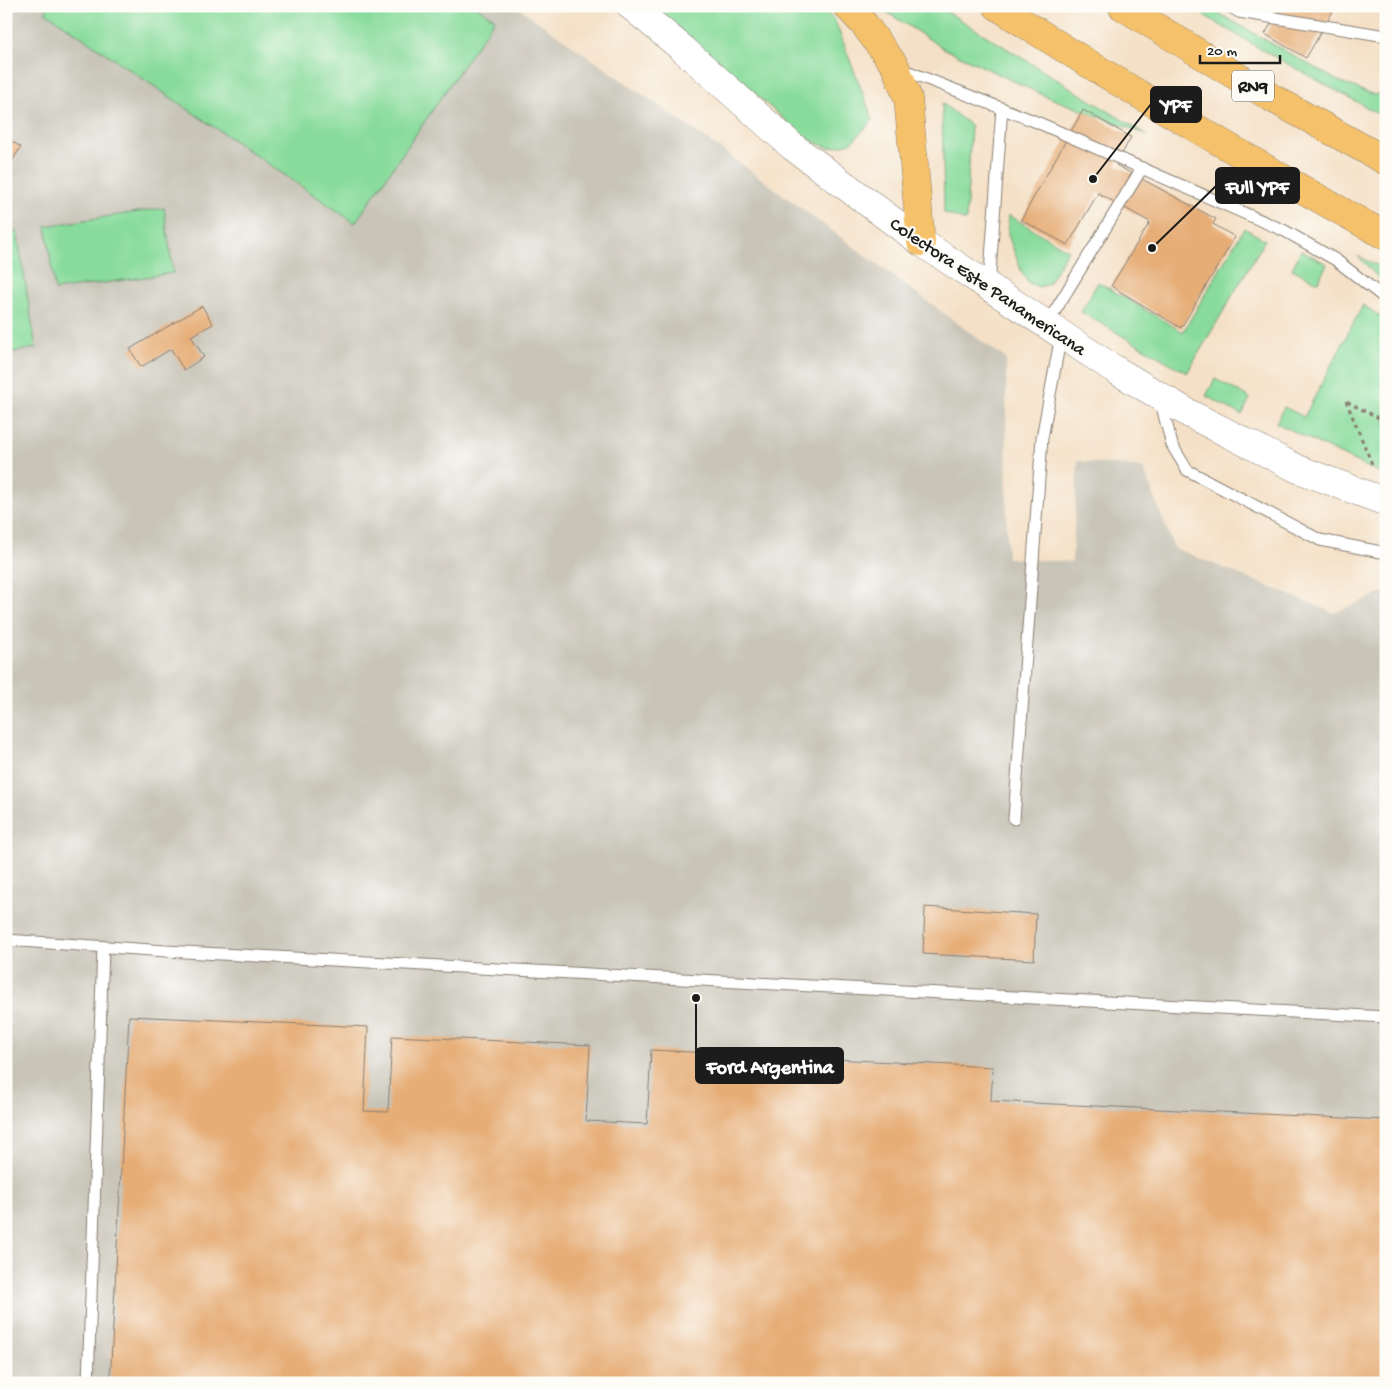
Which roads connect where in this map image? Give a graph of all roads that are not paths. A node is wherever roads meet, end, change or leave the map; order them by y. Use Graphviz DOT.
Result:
graph roads {
  1 [pos="631,6"];
  2 [pos="846,6"];
  3 [pos="997,6"];
  4 [pos="1122,6"];
  5 [pos="1230,6"];
  6 [pos="1386,36"];
  7 [pos="895,66"];
  8 [pos="1002,108"];
  9 [pos="1386,161"];
  10 [pos="1142,168"];
  11 [pos="1386,236"];
  12 [pos="921,242"];
  13 [pos="989,286"];
  14 [pos="1386,299"];
  15 [pos="1054,329"];
  16 [pos="1158,395"];
  17 [pos="1386,502"];
  18 [pos="1386,553"];
  19 [pos="1014,819"];
  20 [pos="6,940"];
  21 [pos="103,947"];
  22 [pos="1386,1017"];
  23 [pos="88,1383"];
  1 -- 12 [label="street, Colectora Este Panamericana"];
  2 -- 7 [label="highway"];
  3 -- 11 [label="highway"];
  4 -- 9 [label="highway, RN9"];
  5 -- 6 [label="lane"];
  7 -- 8 [label="lane"];
  7 -- 12 [label="highway"];
  8 -- 10 [label="lane"];
  8 -- 13 [label="lane"];
  10 -- 14 [label="lane"];
  10 -- 15 [label="lane"];
  12 -- 13 [label="street, Colectora Este Panamericana"];
  13 -- 15 [label="street, Colectora Este Panamericana"];
  15 -- 16 [label="street, Colectora Este Panamericana"];
  15 -- 19 [label="lane"];
  16 -- 17 [label="street, Colectora Este Panamericana"];
  16 -- 18 [label="lane"];
  20 -- 21 [label="lane"];
  21 -- 22 [label="lane"];
  21 -- 23 [label="lane"];
}
